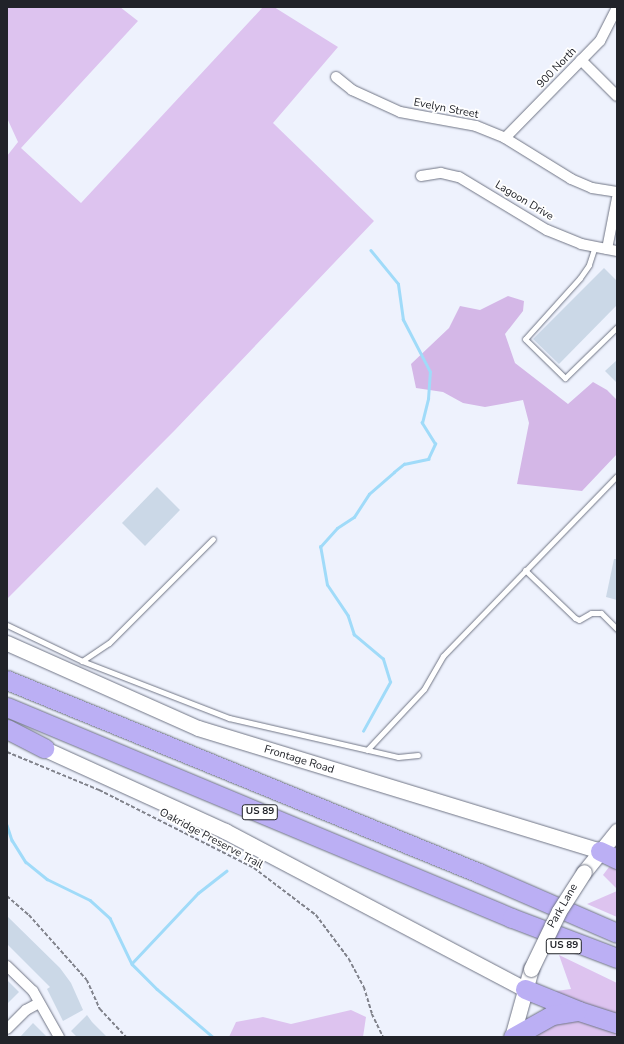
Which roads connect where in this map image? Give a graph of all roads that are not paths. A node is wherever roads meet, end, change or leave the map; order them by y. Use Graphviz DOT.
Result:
graph roads {
  1 [pos="617,7"];
  2 [pos="581,60"];
  3 [pos="336,77"];
  4 [pos="617,96"];
  5 [pos="505,138"];
  6 [pos="421,176"];
  7 [pos="617,192"];
  8 [pos="617,198"];
  9 [pos="595,246"];
  10 [pos="612,250"];
  11 [pos="617,327"];
  12 [pos="617,476"];
  13 [pos="213,540"];
  14 [pos="525,570"];
  15 [pos="7,625"];
  16 [pos="617,629"];
  17 [pos="7,644"];
  18 [pos="82,661"];
  19 [pos="7,670"];
  20 [pos="7,680"];
  21 [pos="7,707"];
  22 [pos="7,728"];
  23 [pos="7,733"];
  24 [pos="140,735"];
  25 [pos="44,748"];
  26 [pos="367,750"];
  27 [pos="418,755"];
  28 [pos="617,831"];
  29 [pos="600,852"];
  30 [pos="617,859"];
  31 [pos="512,918"];
  32 [pos="612,930"];
  33 [pos="617,958"];
  34 [pos="8,968"];
  35 [pos="617,972"];
  36 [pos="525,989"];
  37 [pos="39,1003"];
  38 [pos="579,1011"];
  39 [pos="617,1023"];
  40 [pos="7,1029"];
  41 [pos="56,1036"];
  42 [pos="512,1037"];
  1 -- 2 [label="street, 900 North"];
  2 -- 4 [label="street"];
  2 -- 5 [label="street, 900 North"];
  3 -- 5 [label="street, Evelyn Street"];
  5 -- 7 [label="street, Evelyn Street"];
  6 -- 9 [label="street, Lagoon Drive"];
  8 -- 10 [label="street"];
  9 -- 10 [label="street, Lagoon Drive"];
  9 -- 11 [label="lane"];
  12 -- 14 [label="lane"];
  13 -- 18 [label="lane"];
  14 -- 16 [label="lane"];
  14 -- 26 [label="lane"];
  15 -- 18 [label="lane"];
  17 -- 29 [label="main road, Frontage Road"];
  18 -- 26 [label="lane"];
  19 -- 24 [label="highway"];
  20 -- 24 [label="highway, US 89"];
  21 -- 31 [label="highway, US 89"];
  22 -- 25 [label="highway"];
  23 -- 25 [label="main road"];
  24 -- 32 [label="highway, US 89"];
  25 -- 36 [label="main road"];
  26 -- 27 [label="lane"];
  28 -- 29 [label="main road, Park Lane"];
  29 -- 30 [label="highway"];
  29 -- 36 [label="main road, Park Lane, bridge"];
  31 -- 33 [label="highway"];
  31 -- 35 [label="highway, US 89"];
  34 -- 37 [label="street"];
  36 -- 38 [label="highway"];
  36 -- 42 [label="main road, Park Lane"];
  37 -- 40 [label="street"];
  37 -- 41 [label="street"];
  38 -- 39 [label="highway"];
  38 -- 42 [label="highway"];
}
